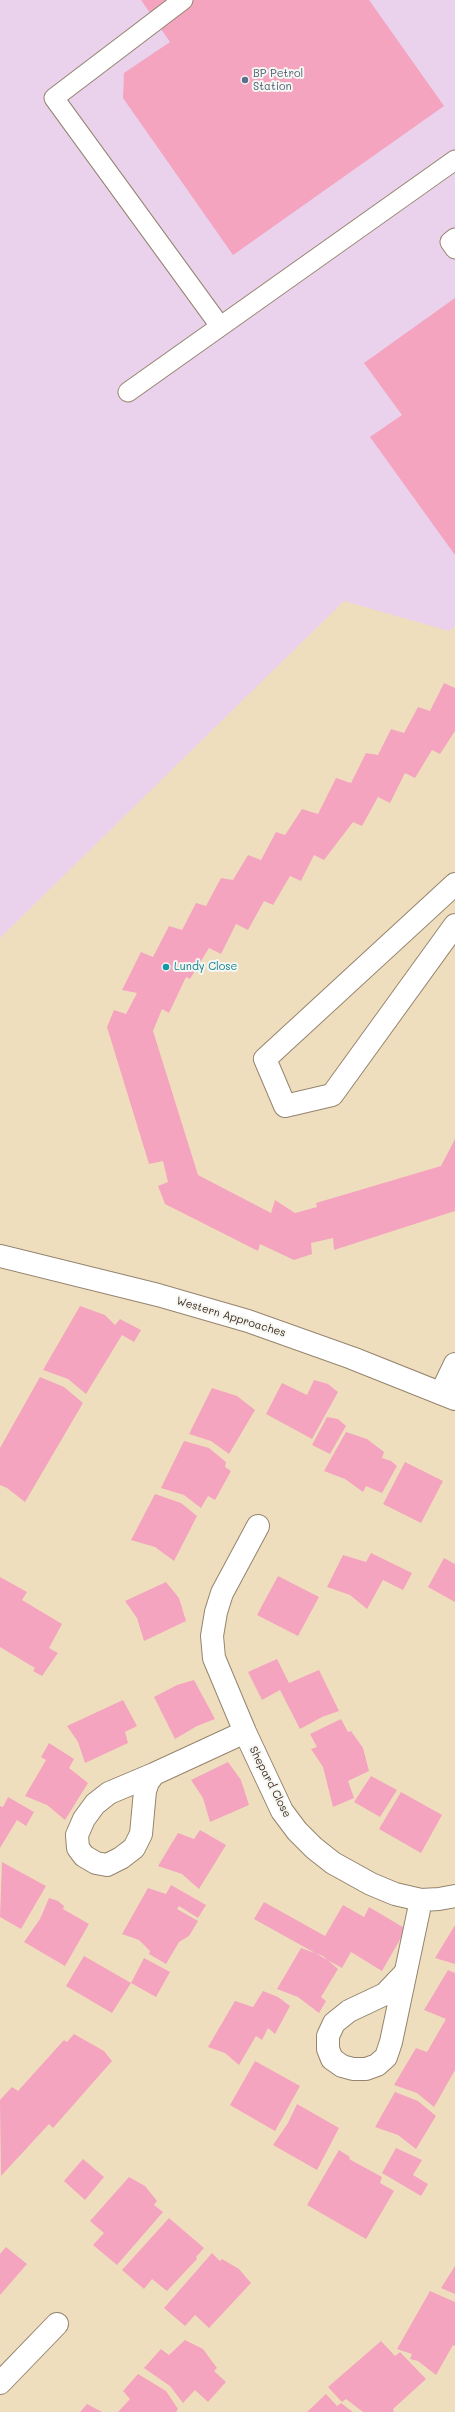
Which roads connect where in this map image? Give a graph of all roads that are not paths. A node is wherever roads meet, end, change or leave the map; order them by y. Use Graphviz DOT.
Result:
graph roads {
  1 [pos="183,0"];
  2 [pos="455,160"];
  3 [pos="220,326"];
  4 [pos="128,392"];
  5 [pos="455,884"];
  6 [pos="455,925"];
  7 [pos="0,1256"];
  8 [pos="455,1364"];
  9 [pos="448,1396"];
  10 [pos="258,1526"];
  11 [pos="245,1732"];
  12 [pos="154,1774"];
  13 [pos="455,1896"];
  14 [pos="421,1900"];
  15 [pos="404,1974"];
  16 [pos="57,2324"];
  17 [pos="0,2383"];
  1 -- 3 [label="lane"];
  2 -- 3 [label="lane"];
  3 -- 4 [label="lane"];
  5 -- 6 [label="street"];
  7 -- 9 [label="street, Western Approaches"];
  8 -- 9 [label="street"];
  10 -- 11 [label="street, Shepard Close"];
  11 -- 12 [label="street"];
  11 -- 14 [label="street, Shepard Close"];
  13 -- 14 [label="street, Shepard Close"];
  14 -- 15 [label="street"];
  16 -- 17 [label="street"];
}
